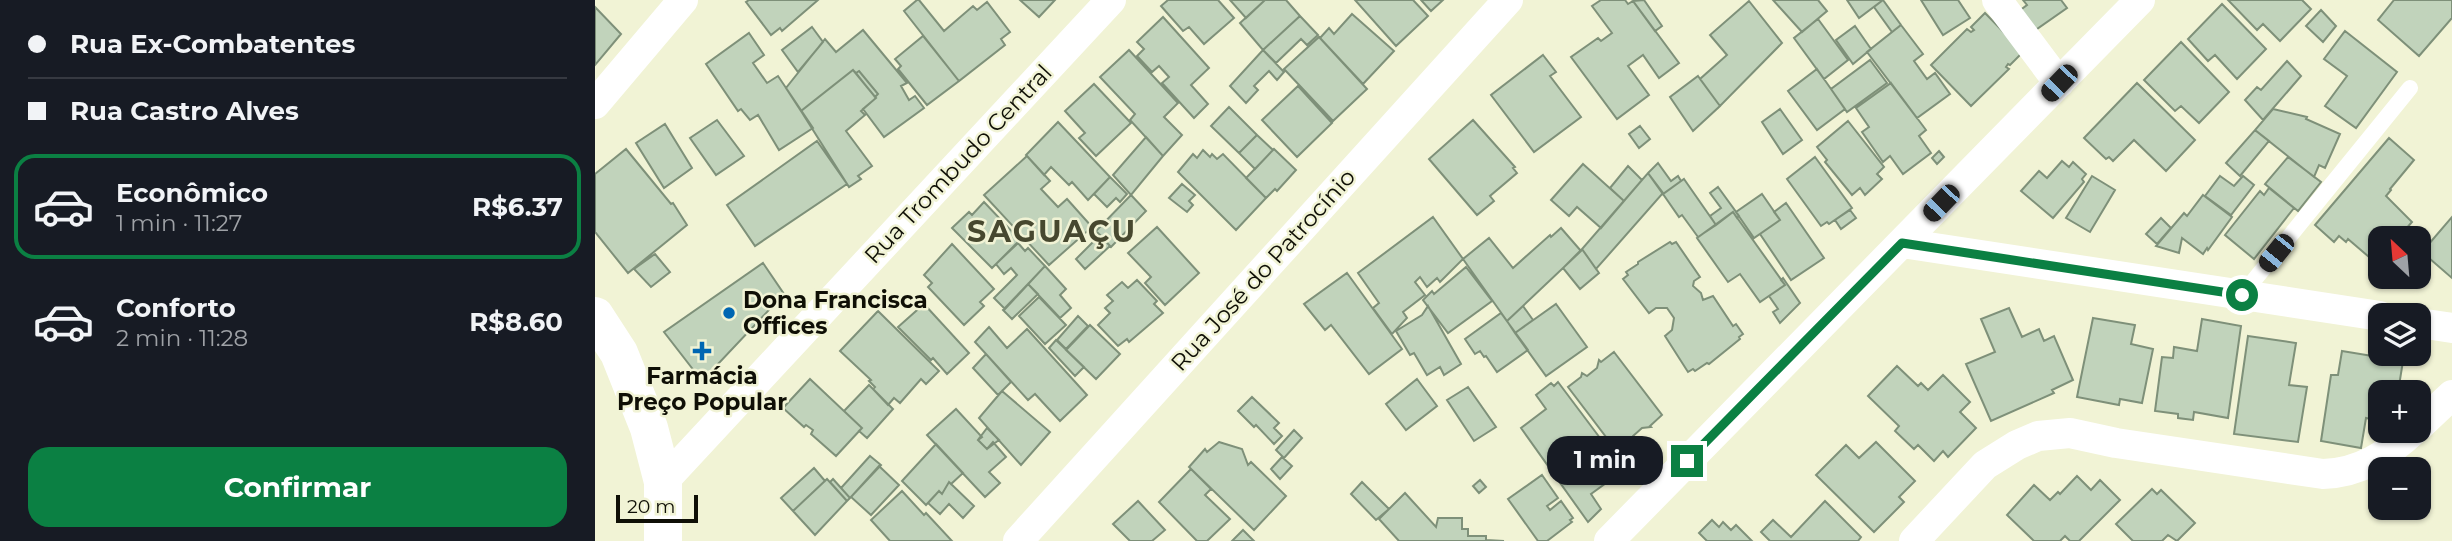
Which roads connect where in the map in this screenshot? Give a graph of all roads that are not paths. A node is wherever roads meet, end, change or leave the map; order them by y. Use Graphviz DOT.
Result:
graph roads {
  1 [pos="683,0"];
  2 [pos="1111,0"];
  3 [pos="1508,0"];
  4 [pos="1997,0"];
  5 [pos="2140,0"];
  6 [pos="2059,83"];
  7 [pos="2410,88"];
  8 [pos="595,104"];
  9 [pos="1902,243"];
  10 [pos="2242,295"];
  11 [pos="2368,314"];
  12 [pos="595,316"];
  13 [pos="2431,325"];
  14 [pos="2452,328"];
  15 [pos="2452,395"];
  16 [pos="2431,415"];
  17 [pos="2399,443"];
  18 [pos="663,482"];
  19 [pos="663,541"];
  20 [pos="1019,541"];
  21 [pos="1609,541"];
  22 [pos="1914,541"];
  1 -- 8 [label="street"];
  2 -- 18 [label="street, Rua Trombudo Central"];
  3 -- 20 [label="street, Rua José do Patrocínio"];
  4 -- 6 [label="street"];
  5 -- 6 [label="street"];
  6 -- 9 [label="street"];
  7 -- 10 [label="lane"];
  9 -- 10 [label="street"];
  9 -- 21 [label="street"];
  10 -- 11 [label="street"];
  12 -- 18 [label="main road"];
  13 -- 14 [label="street"];
  15 -- 16 [label="street"];
  17 -- 22 [label="street"];
  18 -- 19 [label="main road"];
}
